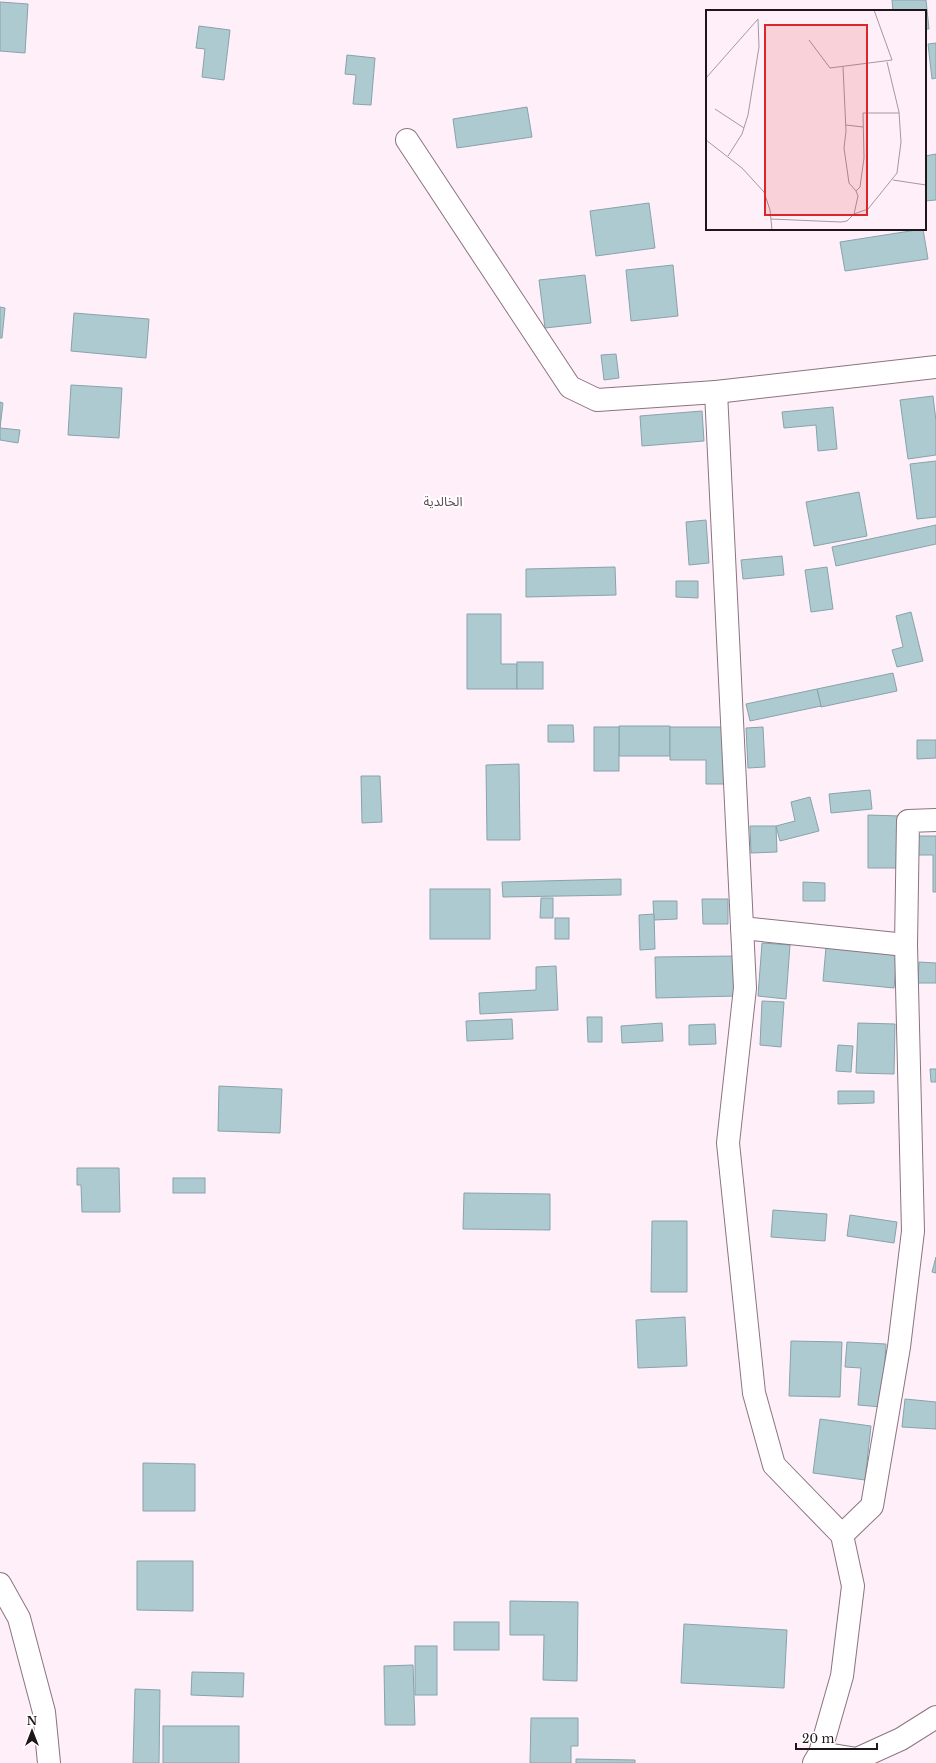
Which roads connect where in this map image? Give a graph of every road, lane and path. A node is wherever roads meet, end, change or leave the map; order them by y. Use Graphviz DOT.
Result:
graph roads {
  1 [pos="407,140"];
  2 [pos="936,367"];
  3 [pos="716,392"];
  4 [pos="936,820"];
  5 [pos="742,928"];
  6 [pos="906,945"];
  7 [pos="842,1535"];
  8 [pos="0,1584"];
  9 [pos="936,1717"];
  10 [pos="817,1758"];
  11 [pos="49,1763"];
  1 -- 3 [label="street"];
  2 -- 3 [label="street"];
  3 -- 5 [label="street"];
  4 -- 6 [label="street"];
  5 -- 6 [label="street"];
  5 -- 7 [label="street"];
  6 -- 7 [label="street"];
  7 -- 10 [label="street"];
  8 -- 11 [label="street"];
  9 -- 10 [label="street"];
}
